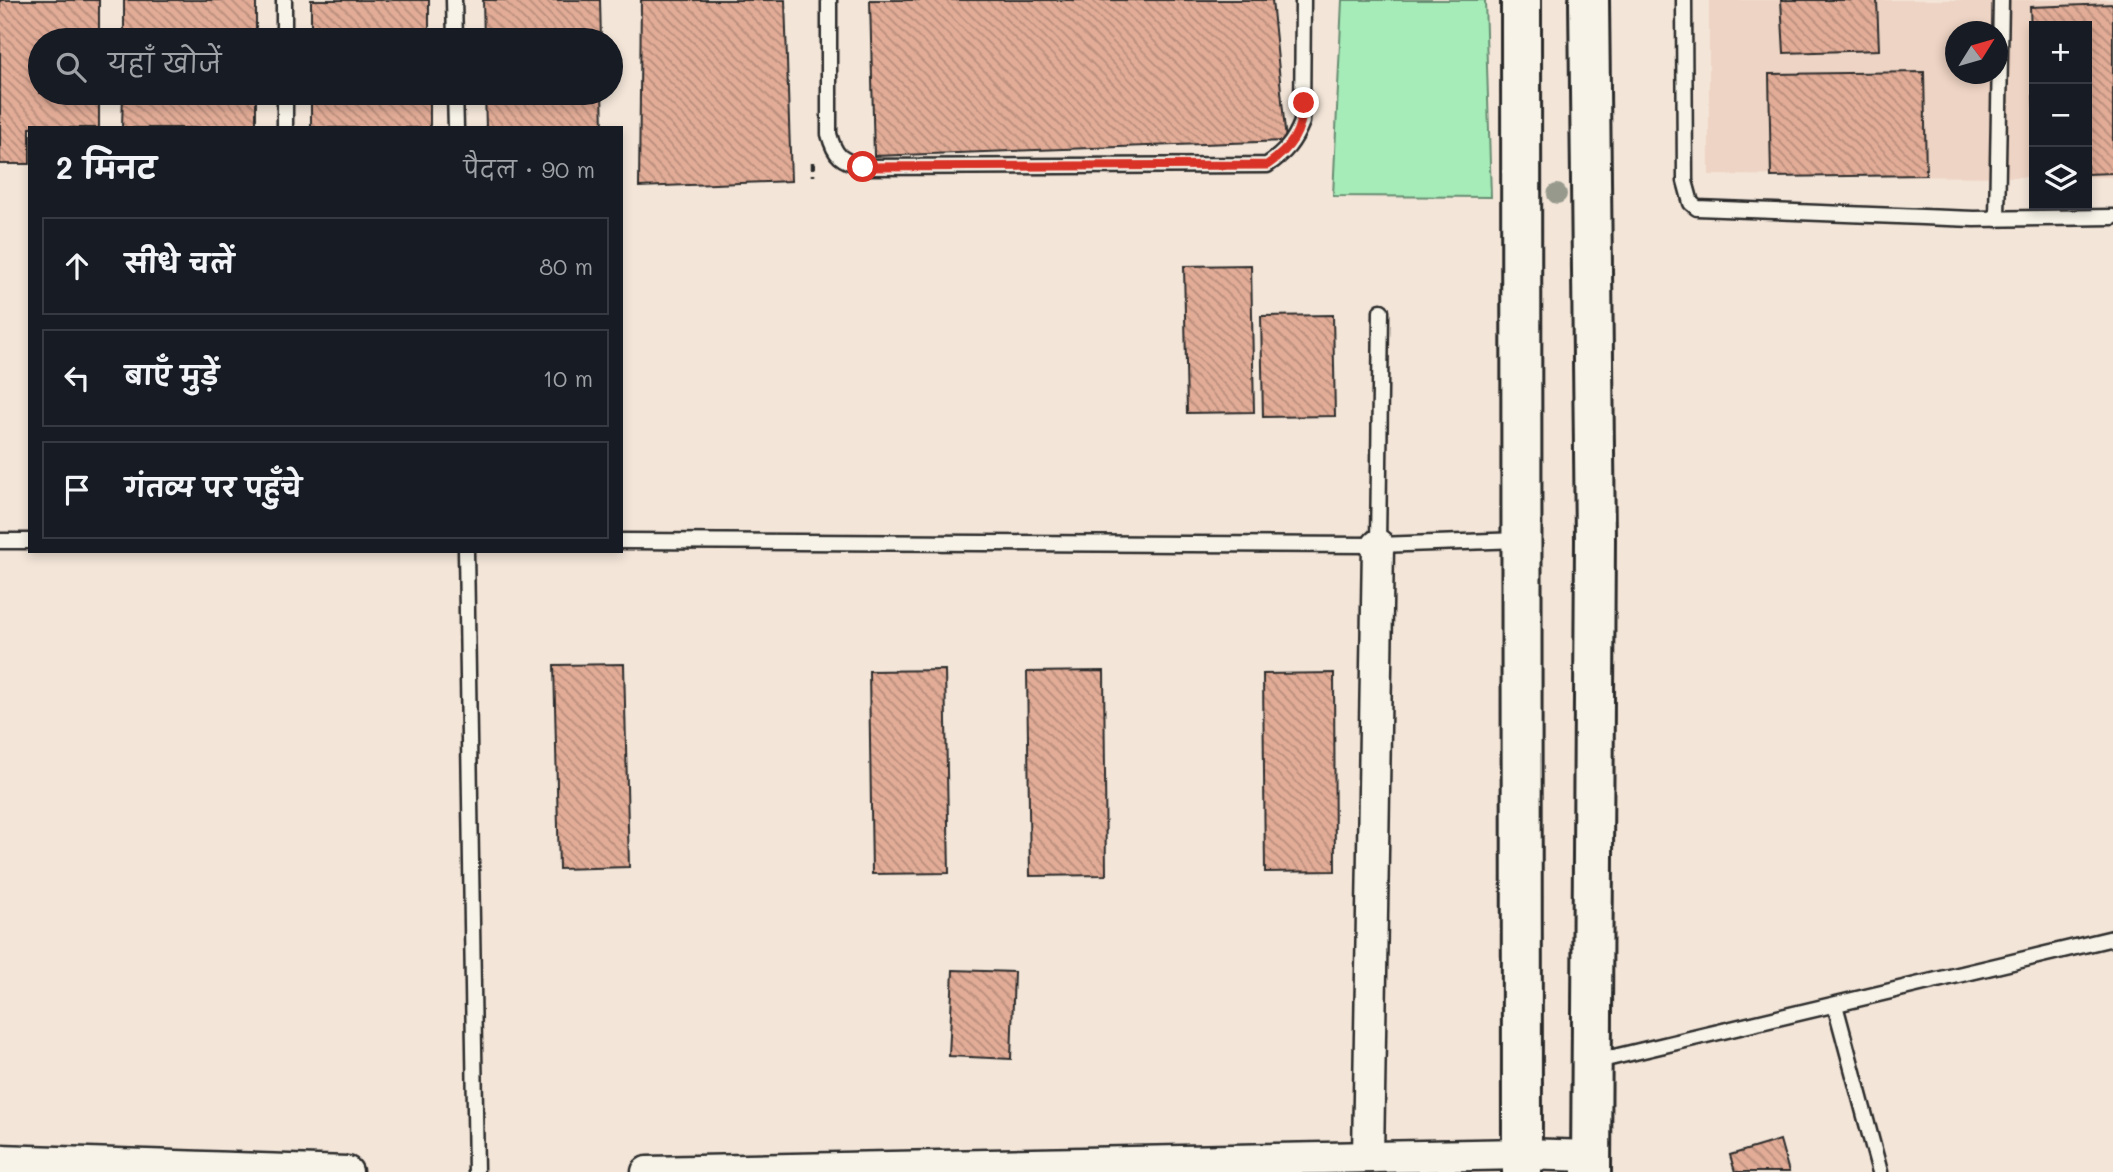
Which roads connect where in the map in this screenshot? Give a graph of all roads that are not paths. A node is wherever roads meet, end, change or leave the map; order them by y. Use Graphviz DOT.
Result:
graph roads {
  1 [pos="284,0"];
  2 [pos="454,0"];
  3 [pos="829,0"];
  4 [pos="1303,0"];
  5 [pos="1521,0"];
  6 [pos="1589,0"];
  7 [pos="1684,0"];
  8 [pos="2001,0"];
  9 [pos="284,28"];
  10 [pos="455,28"];
  11 [pos="285,105"];
  12 [pos="455,105"];
  13 [pos="285,126"];
  14 [pos="456,126"];
  15 [pos="2113,217"];
  16 [pos="1997,219"];
  17 [pos="1381,311"];
  18 [pos="1521,540"];
  19 [pos="0,541"];
  20 [pos="28,541"];
  21 [pos="623,541"];
  22 [pos="1378,545"];
  23 [pos="466,553"];
  24 [pos="2113,938"];
  25 [pos="1835,1005"];
  26 [pos="1591,1063"];
  27 [pos="1368,1157"];
  28 [pos="0,1160"];
  29 [pos="1522,1163"];
  30 [pos="1591,1164"];
  31 [pos="823,1170"];
  32 [pos="347,1172"];
  33 [pos="476,1172"];
  34 [pos="648,1172"];
  35 [pos="1880,1172"];
  1 -- 9 [label="lane"];
  2 -- 10 [label="lane"];
  3 -- 4 [label="lane"];
  5 -- 18 [label="main road"];
  6 -- 26 [label="main road"];
  7 -- 16 [label="lane"];
  8 -- 16 [label="lane"];
  11 -- 13 [label="lane"];
  12 -- 14 [label="lane"];
  15 -- 16 [label="lane"];
  17 -- 22 [label="lane"];
  18 -- 22 [label="lane"];
  18 -- 29 [label="main road"];
  19 -- 20 [label="lane"];
  21 -- 22 [label="lane"];
  22 -- 27 [label="street"];
  23 -- 33 [label="lane"];
  24 -- 25 [label="lane"];
  25 -- 26 [label="lane"];
  25 -- 35 [label="lane"];
  26 -- 30 [label="main road"];
  27 -- 29 [label="street"];
  27 -- 31 [label="street"];
  28 -- 32 [label="street"];
  29 -- 30 [label="street"];
  31 -- 34 [label="street"];
}
